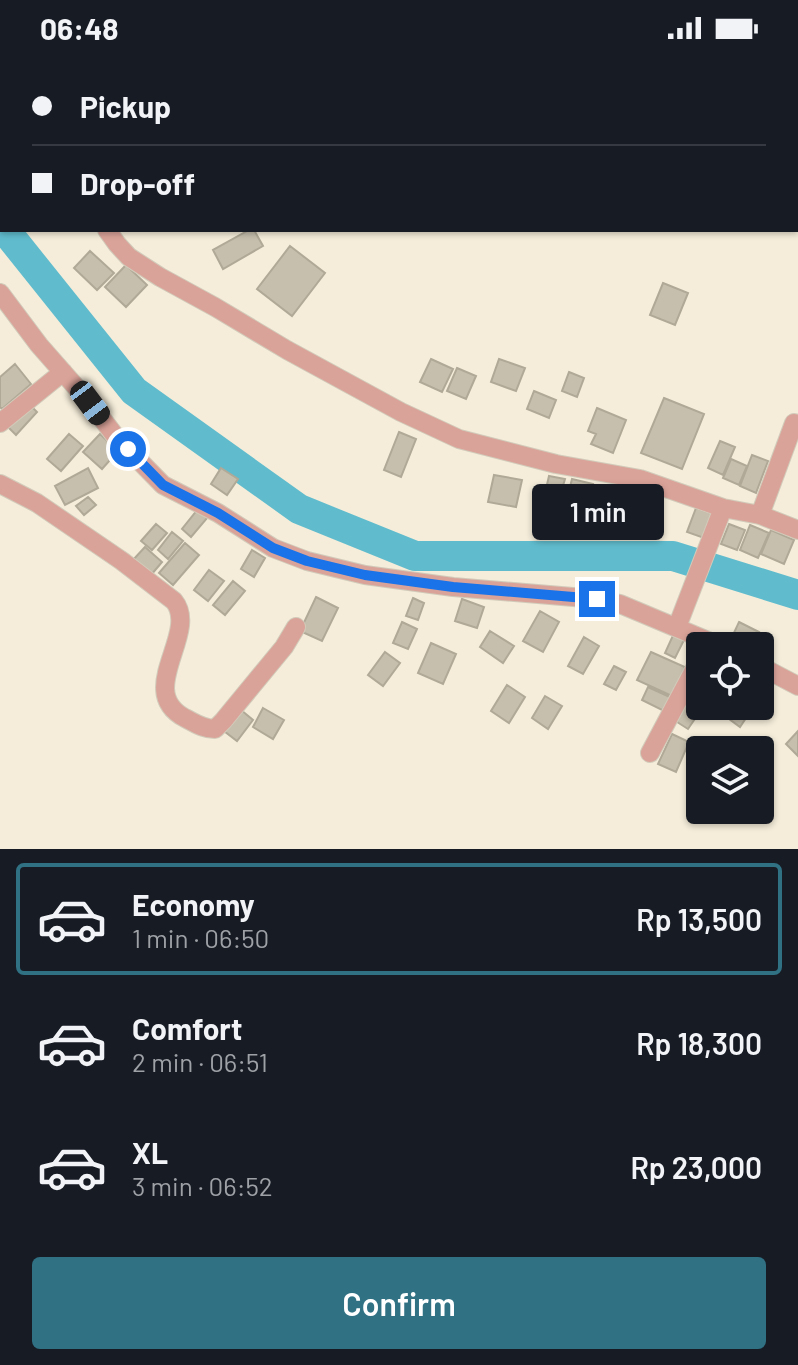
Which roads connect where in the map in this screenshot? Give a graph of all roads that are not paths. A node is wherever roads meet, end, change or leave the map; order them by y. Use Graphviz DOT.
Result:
graph roads {
  1 [pos="108,232"];
  2 [pos="0,293"];
  3 [pos="63,372"];
  4 [pos="0,423"];
  5 [pos="794,423"];
  6 [pos="0,484"];
  7 [pos="723,508"];
  8 [pos="760,515"];
  9 [pos="798,530"];
  10 [pos="296,627"];
  11 [pos="677,627"];
  12 [pos="687,632"];
  13 [pos="774,673"];
  14 [pos="686,685"];
  15 [pos="798,686"];
  16 [pos="650,753"];
  1 -- 7 [label="street"];
  2 -- 3 [label="street"];
  3 -- 4 [label="street"];
  3 -- 11 [label="street"];
  5 -- 8 [label="street"];
  6 -- 10 [label="street"];
  7 -- 8 [label="street"];
  7 -- 11 [label="street"];
  8 -- 9 [label="street"];
  11 -- 12 [label="street"];
  13 -- 15 [label="street"];
  14 -- 16 [label="street"];
}
